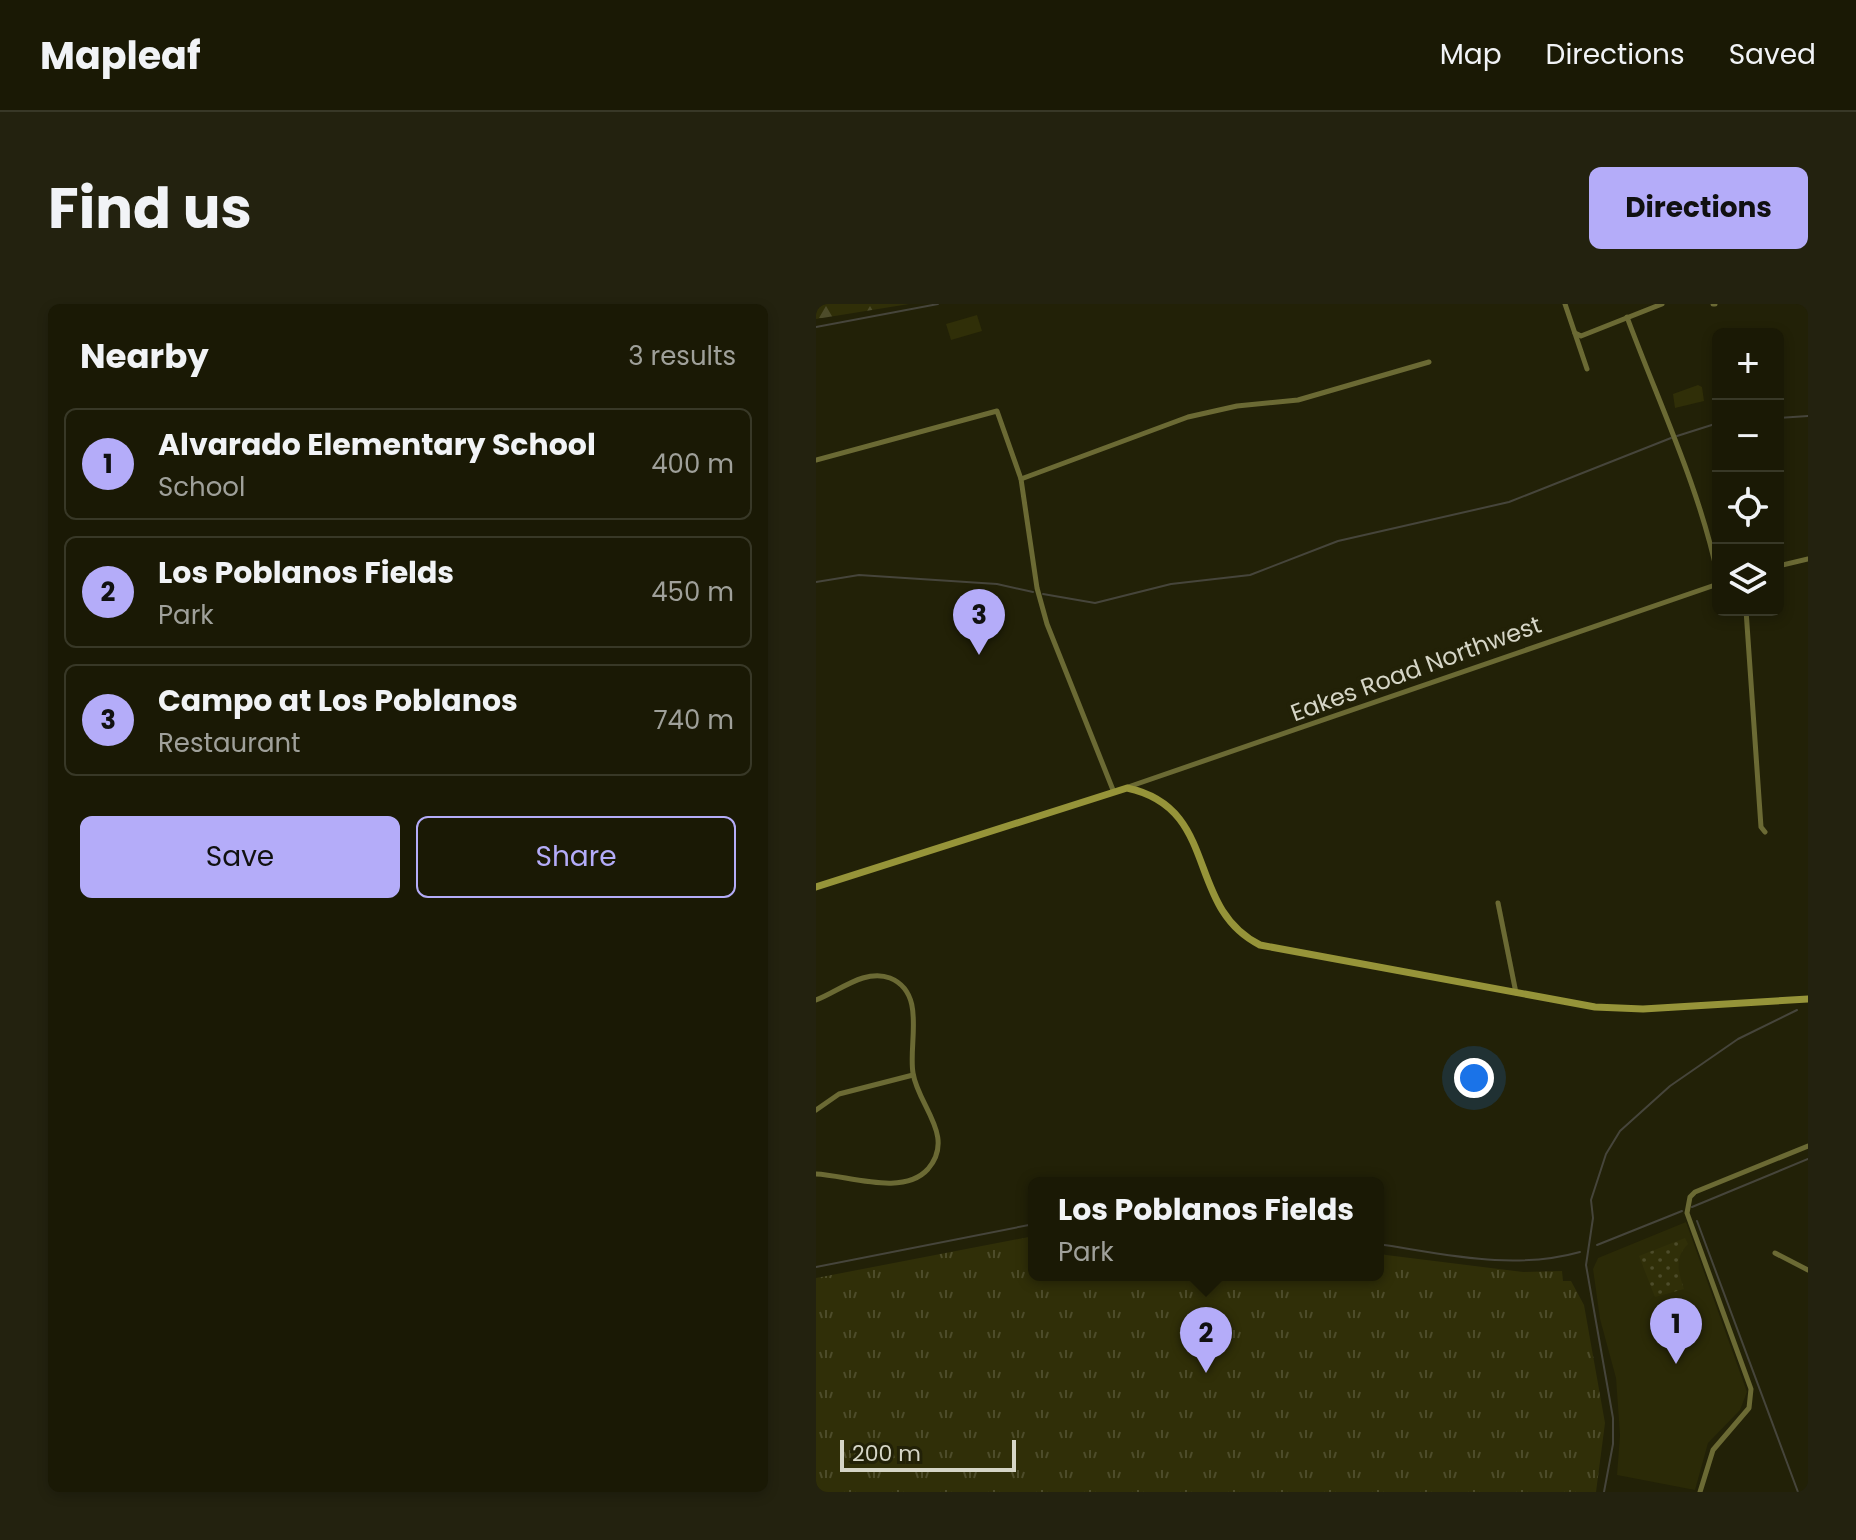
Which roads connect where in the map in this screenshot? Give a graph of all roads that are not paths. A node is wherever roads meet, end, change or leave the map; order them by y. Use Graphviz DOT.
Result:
graph roads {
  1 [pos="1565,304"];
  2 [pos="1662,304"];
  3 [pos="1627,317"];
  4 [pos="1575,333"];
  5 [pos="1429,362"];
  6 [pos="1587,369"];
  7 [pos="816,460"];
  8 [pos="1021,479"];
  9 [pos="1712,557"];
  10 [pos="1808,559"];
  11 [pos="1784,565"];
  12 [pos="1712,586"];
  13 [pos="1746,616"];
  14 [pos="1127,788"];
  15 [pos="1113,790"];
  16 [pos="1765,832"];
  17 [pos="816,887"];
  18 [pos="1498,903"];
  19 [pos="1516,993"];
  20 [pos="1808,999"];
  21 [pos="816,1000"];
  22 [pos="913,1075"];
  23 [pos="816,1110"];
  24 [pos="1808,1146"];
  25 [pos="816,1174"];
  26 [pos="1775,1253"];
  27 [pos="1808,1270"];
  28 [pos="1700,1492"];
  1 -- 4 [label="street"];
  2 -- 3 [label="street"];
  3 -- 4 [label="street"];
  3 -- 9 [label="street"];
  4 -- 6 [label="street"];
  5 -- 8 [label="street"];
  7 -- 8 [label="street"];
  8 -- 15 [label="street"];
  10 -- 11 [label="street"];
  12 -- 14 [label="street, Eakes Road Northwest"];
  13 -- 16 [label="street"];
  14 -- 15 [label="street"];
  14 -- 19 [label="street"];
  15 -- 17 [label="street"];
  18 -- 19 [label="street"];
  19 -- 20 [label="street"];
  21 -- 22 [label="street"];
  22 -- 23 [label="street"];
  22 -- 25 [label="street"];
  24 -- 28 [label="street"];
  26 -- 27 [label="street"];
}
